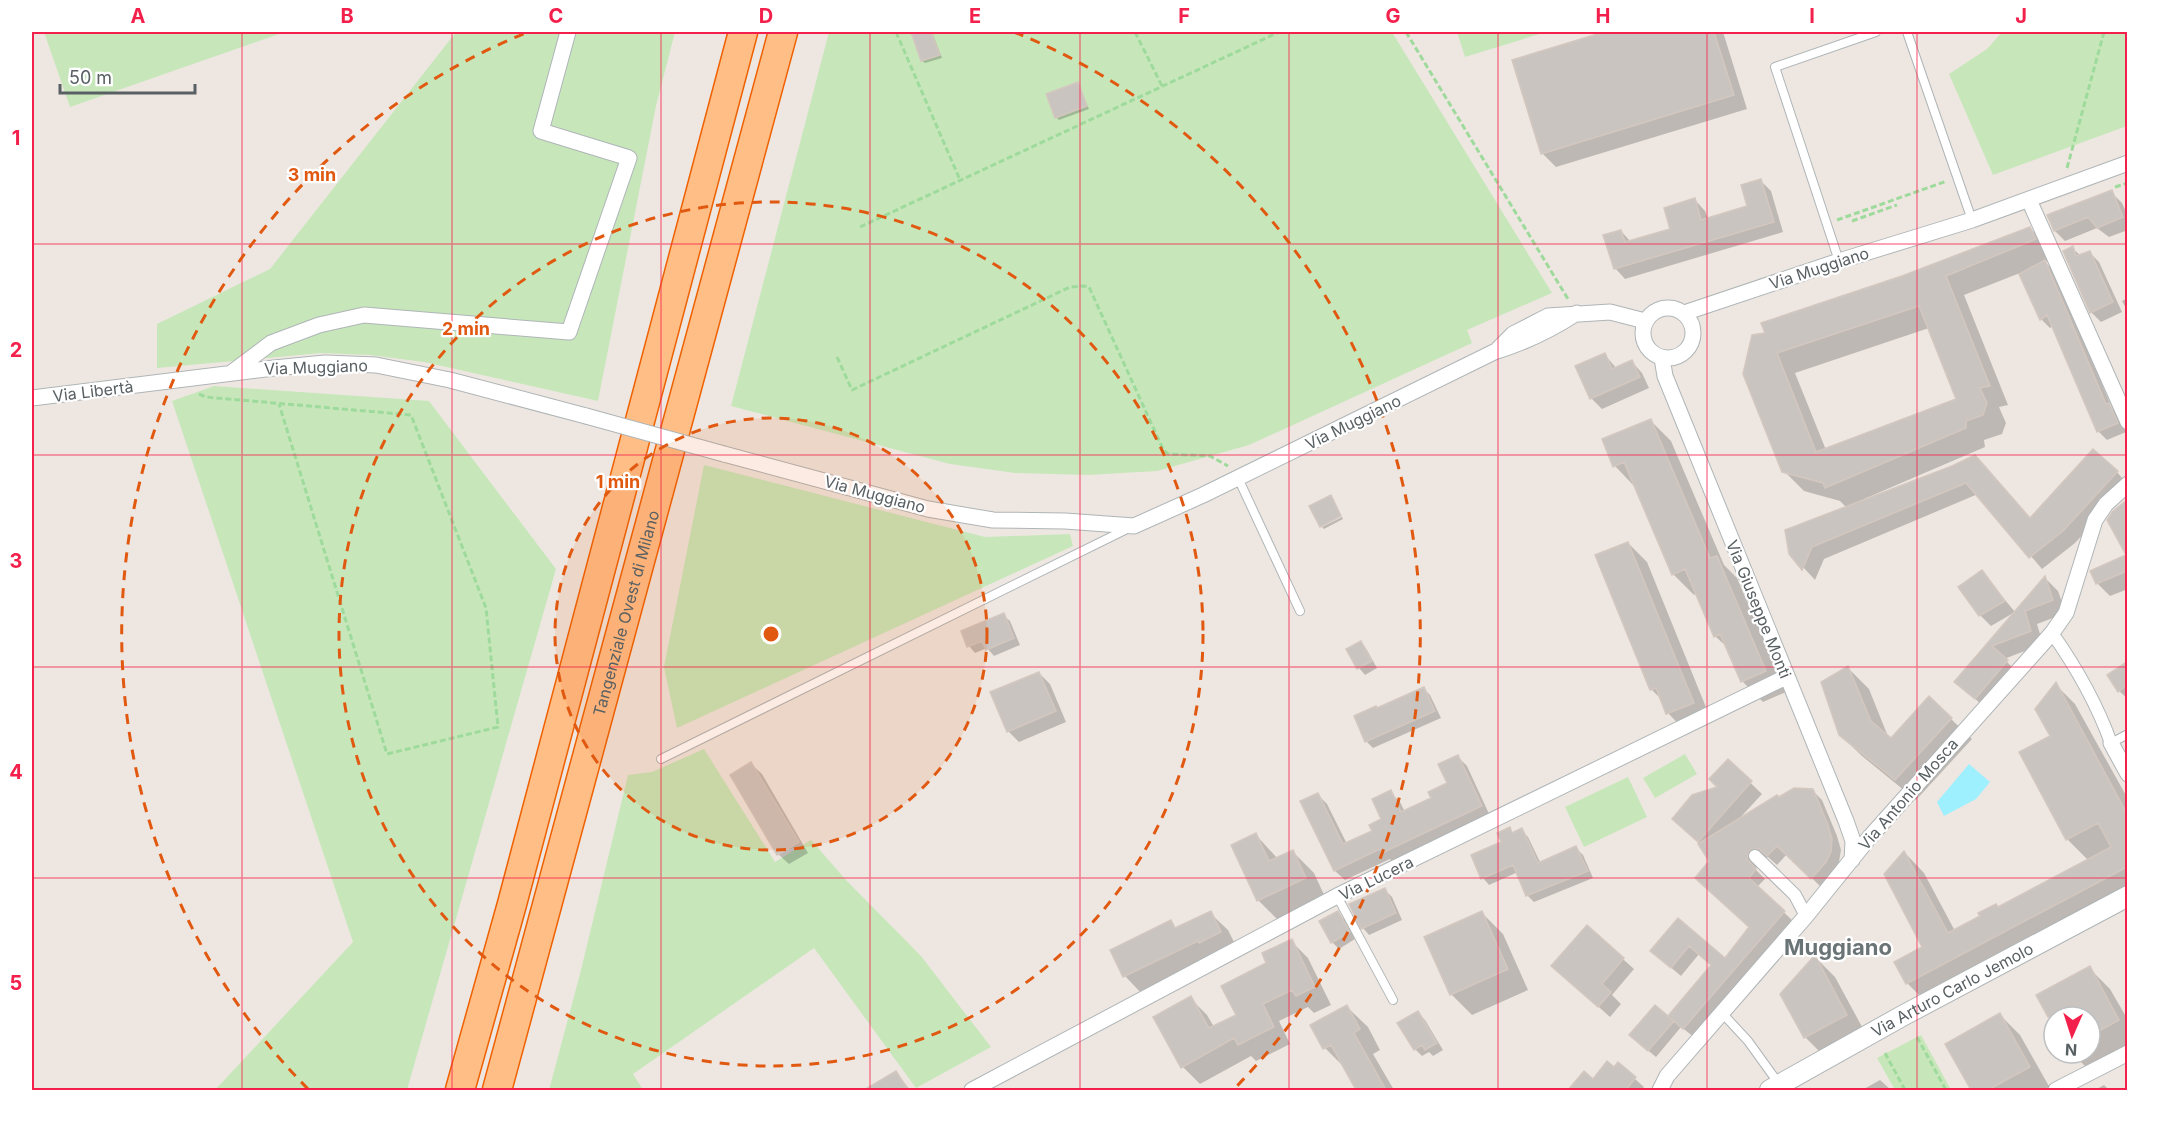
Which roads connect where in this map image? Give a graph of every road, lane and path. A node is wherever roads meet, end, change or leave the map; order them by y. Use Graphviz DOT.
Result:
graph roads {
  1 [pos="568,32"];
  2 [pos="743,32"];
  3 [pos="783,32"];
  4 [pos="896,32"];
  5 [pos="1135,32"];
  6 [pos="1279,32"];
  7 [pos="1406,32"];
  8 [pos="1876,32"];
  9 [pos="1907,32"];
  10 [pos="2104,32"];
  11 [pos="1162,86"];
  12 [pos="2127,162"];
  13 [pos="960,180"];
  14 [pos="1961,183"];
  15 [pos="2070,184"];
  16 [pos="2029,200"];
  17 [pos="1897,205"];
  18 [pos="1972,220"];
  19 [pos="1851,221"];
  20 [pos="1827,224"];
  21 [pos="860,227"];
  22 [pos="1839,261"];
  23 [pos="1577,313"];
  24 [pos="1684,313"];
  25 [pos="1645,321"];
  26 [pos="837,357"];
  27 [pos="1662,358"];
  28 [pos="231,373"];
  29 [pos="160,382"];
  30 [pos="32,398"];
  31 [pos="279,404"];
  32 [pos="2127,422"];
  33 [pos="1238,478"];
  34 [pos="2127,484"];
  35 [pos="1134,526"];
  36 [pos="1300,611"];
  37 [pos="2052,633"];
  38 [pos="1786,677"];
  39 [pos="2127,734"];
  40 [pos="2111,742"];
  41 [pos="661,759"];
  42 [pos="2127,774"];
  43 [pos="1755,856"];
  44 [pos="1852,860"];
  45 [pos="1337,896"];
  46 [pos="2127,896"];
  47 [pos="1806,916"];
  48 [pos="1393,1000"];
  49 [pos="1723,1014"];
  50 [pos="1917,1037"];
  51 [pos="1885,1053"];
  52 [pos="2127,1053"];
  53 [pos="1775,1088"];
  54 [pos="460,1090"];
  55 [pos="497,1090"];
  56 [pos="972,1090"];
  57 [pos="1660,1090"];
  58 [pos="1905,1090"];
  59 [pos="1946,1090"];
  60 [pos="2056,1090"];
  1 -- 28 [label="street, Via Muggiano"];
  2 -- 54 [label="highway"];
  3 -- 55 [label="highway, Tangenziale Ovest di Milano"];
  4 -- 13 [label="path"];
  5 -- 11 [label="path"];
  6 -- 11 [label="path"];
  7 -- 23 [label="path"];
  8 -- 20 [label="lane"];
  9 -- 14 [label="lane"];
  10 -- 15 [label="path"];
  11 -- 13 [label="path"];
  12 -- 15 [label="street, Via Muggiano"];
  13 -- 21 [label="path"];
  14 -- 18 [label="lane"];
  14 -- 20 [label="path"];
  15 -- 16 [label="street, Via Muggiano"];
  16 -- 18 [label="street, Via Muggiano"];
  16 -- 32 [label="street"];
  17 -- 19 [label="path"];
  18 -- 22 [label="street, Via Muggiano"];
  20 -- 22 [label="lane"];
  22 -- 24 [label="street, Via Muggiano"];
  23 -- 25 [label="street, Via Muggiano"];
  23 -- 33 [label="street, Via Muggiano"];
  24 -- 25 [label="street, Via Muggiano"];
  24 -- 27 [label="street"];
  25 -- 27 [label="street"];
  26 -- 33 [label="path"];
  27 -- 38 [label="street, Via Giuseppe Monti"];
  28 -- 29 [label="street, Via Muggiano"];
  28 -- 35 [label="street, Via Muggiano, bridge"];
  29 -- 30 [label="street, Via Libertà"];
  29 -- 31 [label="path"];
  31 -- 31 [label="path"];
  33 -- 35 [label="street, Via Muggiano"];
  33 -- 36 [label="lane"];
  34 -- 37 [label="street, Via Antonio Mosca"];
  35 -- 41 [label="lane"];
  37 -- 40 [label="street"];
  37 -- 44 [label="street, Via Antonio Mosca"];
  38 -- 44 [label="street, Via Giuseppe Monti"];
  38 -- 45 [label="street, Via Lucera"];
  39 -- 40 [label="lane"];
  40 -- 42 [label="street"];
  43 -- 47 [label="street"];
  44 -- 47 [label="street, Via Antonio Mosca"];
  45 -- 48 [label="lane"];
  45 -- 56 [label="street, Via Lucera"];
  46 -- 53 [label="street, Via Arturo Carlo Jemolo"];
  47 -- 49 [label="street, Via Antonio Mosca"];
  49 -- 53 [label="lane, Via Arturo Carlo Jemolo"];
  49 -- 57 [label="street, Via Antonio Mosca"];
  50 -- 59 [label="path"];
  51 -- 58 [label="path"];
  52 -- 60 [label="street"];
}
